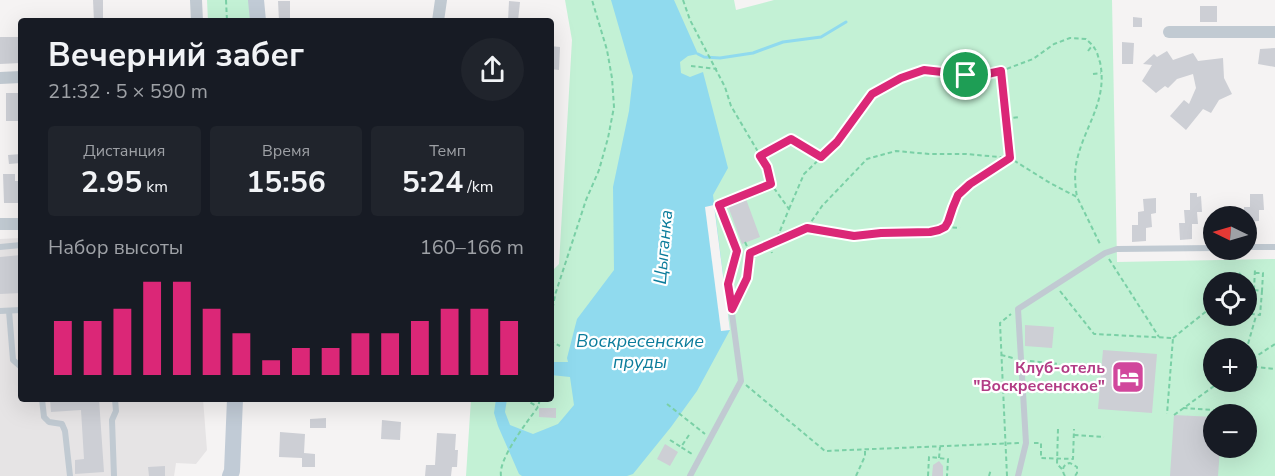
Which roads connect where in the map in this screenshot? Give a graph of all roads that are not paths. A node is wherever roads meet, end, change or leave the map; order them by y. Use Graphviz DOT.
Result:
graph roads {
  1 [pos="196,0"];
  2 [pos="256,0"];
  3 [pos="441,0"];
  4 [pos="197,18"];
  5 [pos="258,18"];
  6 [pos="438,18"];
  7 [pos="1169,32"];
  8 [pos="1275,32"];
  9 [pos="18,77"];
  10 [pos="0,78"];
  11 [pos="719,205"];
  12 [pos="0,224"];
  13 [pos="18,224"];
  14 [pos="18,245"];
  15 [pos="1275,246"];
  16 [pos="0,247"];
  17 [pos="1257,247"];
  18 [pos="1203,248"];
  19 [pos="18,310"];
  20 [pos="0,311"];
  21 [pos="9,311"];
  22 [pos="18,364"];
  23 [pos="42,402"];
  24 [pos="115,402"];
  25 [pos="235,402"];
  26 [pos="70,476"];
  27 [pos="114,476"];
  28 [pos="230,476"];
  29 [pos="690,476"];
  30 [pos="1018,476"];
  1 -- 4 [label="street"];
  2 -- 5 [label="street"];
  3 -- 6 [label="street"];
  7 -- 8 [label="street"];
  9 -- 10 [label="street"];
  11 -- 29 [label="lane"];
  12 -- 13 [label="street"];
  14 -- 16 [label="lane"];
  15 -- 17 [label="lane"];
  18 -- 30 [label="lane"];
  19 -- 21 [label="lane"];
  20 -- 21 [label="lane"];
  21 -- 22 [label="lane"];
  23 -- 26 [label="lane"];
  24 -- 27 [label="lane"];
  25 -- 28 [label="street"];
}
